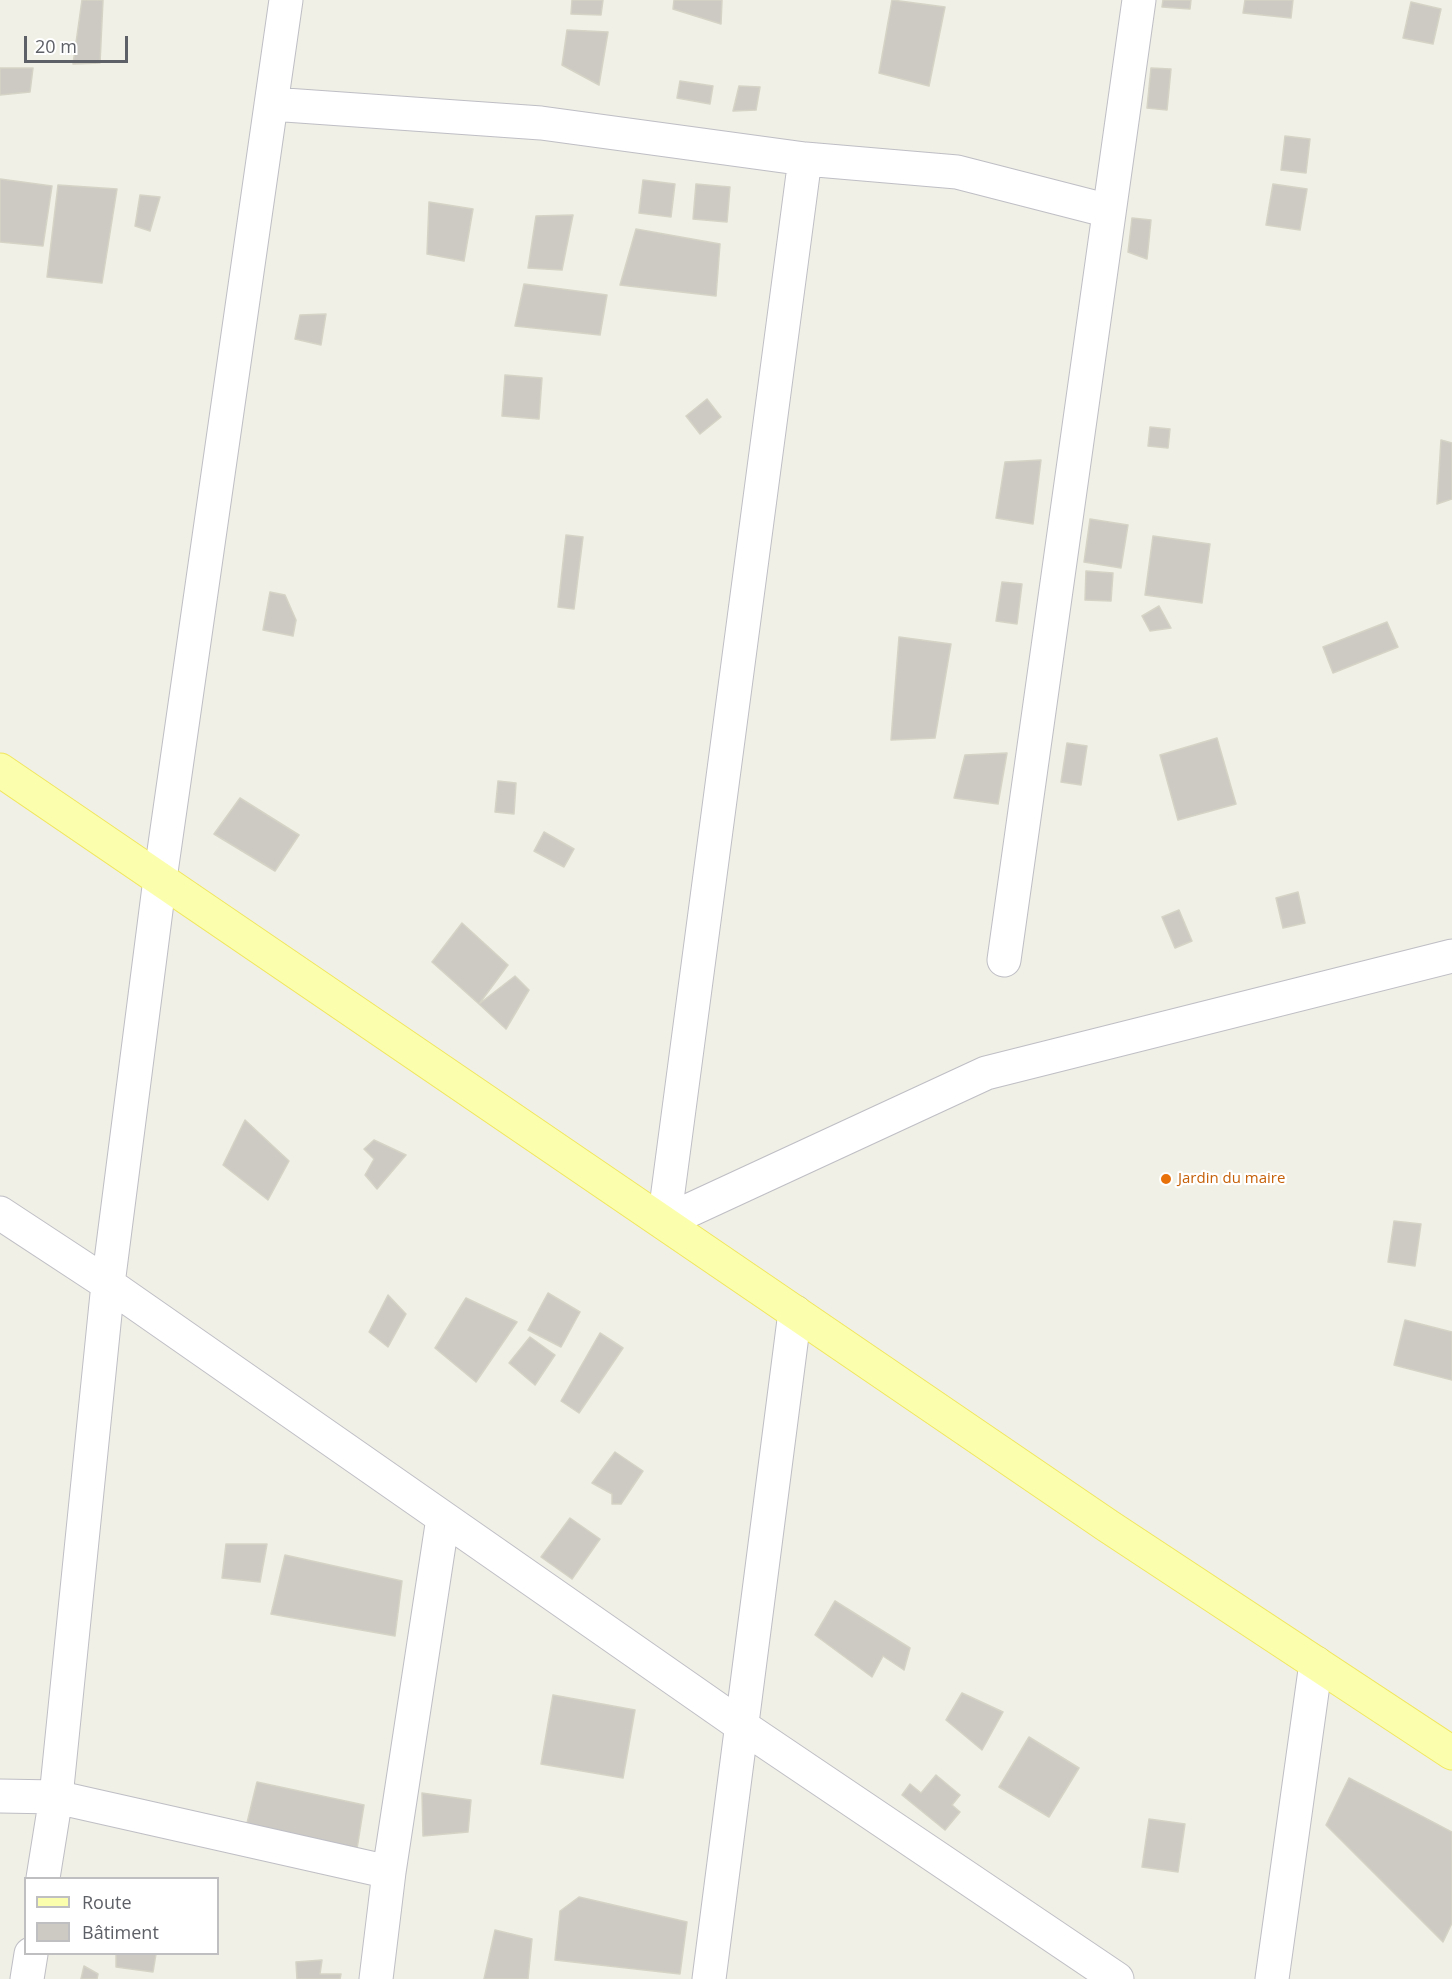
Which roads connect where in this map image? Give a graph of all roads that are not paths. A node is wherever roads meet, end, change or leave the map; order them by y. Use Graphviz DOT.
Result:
graph roads {
  1 [pos="286,0"];
  2 [pos="1139,0"];
  3 [pos="271,104"];
  4 [pos="806,159"];
  5 [pos="1109,211"];
  6 [pos="0,770"];
  7 [pos="160,879"];
  8 [pos="1452,956"];
  9 [pos="1004,960"];
  10 [pos="0,1213"];
  11 [pos="664,1222"];
  12 [pos="108,1284"];
  13 [pos="795,1312"];
  14 [pos="443,1518"];
  15 [pos="1316,1663"];
  16 [pos="742,1726"];
  17 [pos="1452,1753"];
  18 [pos="0,1796"];
  19 [pos="56,1797"];
  20 [pos="389,1872"];
  21 [pos="43,1877"];
  22 [pos="31,1955"];
  23 [pos="27,1979"];
  24 [pos="376,1979"];
  25 [pos="709,1979"];
  26 [pos="1117,1979"];
  27 [pos="1272,1979"];
  1 -- 3 [label="street"];
  2 -- 5 [label="street"];
  3 -- 4 [label="street"];
  3 -- 7 [label="street"];
  4 -- 5 [label="street"];
  4 -- 11 [label="street"];
  5 -- 9 [label="street"];
  6 -- 7 [label="main road"];
  7 -- 11 [label="main road"];
  7 -- 12 [label="street"];
  8 -- 11 [label="street"];
  10 -- 12 [label="street"];
  11 -- 13 [label="main road"];
  12 -- 14 [label="street"];
  12 -- 19 [label="street"];
  13 -- 15 [label="main road"];
  13 -- 16 [label="street"];
  14 -- 16 [label="street"];
  14 -- 20 [label="street"];
  15 -- 17 [label="main road"];
  15 -- 27 [label="street"];
  16 -- 25 [label="street"];
  16 -- 26 [label="street"];
  18 -- 19 [label="street"];
  19 -- 20 [label="street"];
  19 -- 21 [label="street"];
  20 -- 24 [label="street"];
  22 -- 23 [label="street"];
}
